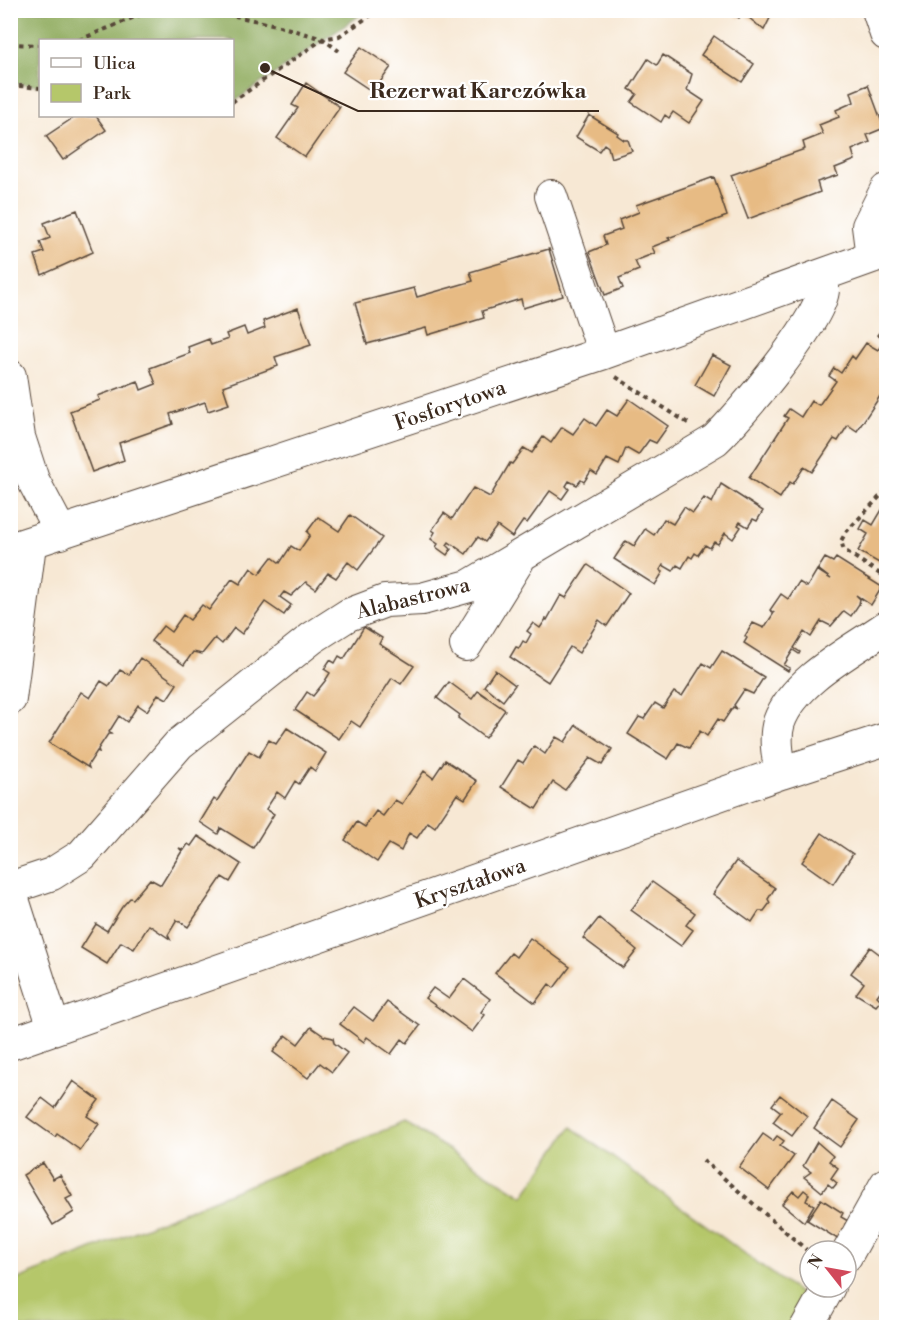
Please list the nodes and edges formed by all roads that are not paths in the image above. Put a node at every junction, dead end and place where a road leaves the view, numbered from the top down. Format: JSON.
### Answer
{"nodes":[{"id":1,"x":878,"y":10,"type":"edge"},
{"id":2,"x":886,"y":34,"type":"edge"},
{"id":3,"x":886,"y":190,"type":"edge"},
{"id":4,"x":551,"y":196,"type":"dead end"},
{"id":5,"x":879,"y":255,"type":"edge"},
{"id":6,"x":822,"y":276,"type":"junction"},
{"id":7,"x":608,"y":363,"type":"junction"},
{"id":8,"x":10,"y":376,"type":"edge"},
{"id":9,"x":61,"y":533,"type":"junction"},
{"id":10,"x":20,"y":547,"type":"edge"},
{"id":11,"x":520,"y":558,"type":"junction"},
{"id":12,"x":886,"y":627,"type":"edge"},
{"id":13,"x":466,"y":645,"type":"dead end"},
{"id":14,"x":10,"y":699,"type":"edge"},
{"id":15,"x":886,"y":739,"type":"edge"},
{"id":16,"x":781,"y":773,"type":"junction"},
{"id":17,"x":10,"y":889,"type":"edge"},
{"id":18,"x":54,"y":1028,"type":"junction"},
{"id":19,"x":10,"y":1044,"type":"edge"},
{"id":20,"x":886,"y":1184,"type":"edge"},
{"id":21,"x":855,"y":1239,"type":"edge"},
{"id":22,"x":822,"y":1299,"type":"edge"},
{"id":23,"x":806,"y":1328,"type":"edge"}],
"edges":[{"from":1,"to":2,"type":"street"},
{"from":3,"to":5,"type":"street"},
{"from":4,"to":7,"type":"street"},
{"from":5,"to":6,"type":"street","name":"Fosforytowa"},
{"from":6,"to":7,"type":"street","name":"Fosforytowa"},
{"from":6,"to":11,"type":"street","name":"Alabastrowa"},
{"from":7,"to":9,"type":"street","name":"Fosforytowa"},
{"from":8,"to":9,"type":"street"},
{"from":9,"to":10,"type":"street","name":"Fosforytowa"},
{"from":10,"to":14,"type":"street"},
{"from":11,"to":13,"type":"street"},
{"from":11,"to":17,"type":"street","name":"Alabastrowa"},
{"from":12,"to":16,"type":"street"},
{"from":15,"to":16,"type":"street","name":"Kryształowa"},
{"from":16,"to":18,"type":"street","name":"Kryształowa"},
{"from":17,"to":18,"type":"street"},
{"from":18,"to":19,"type":"street","name":"Kryształowa"},
{"from":20,"to":21,"type":"street"},
{"from":22,"to":23,"type":"street"}]}
